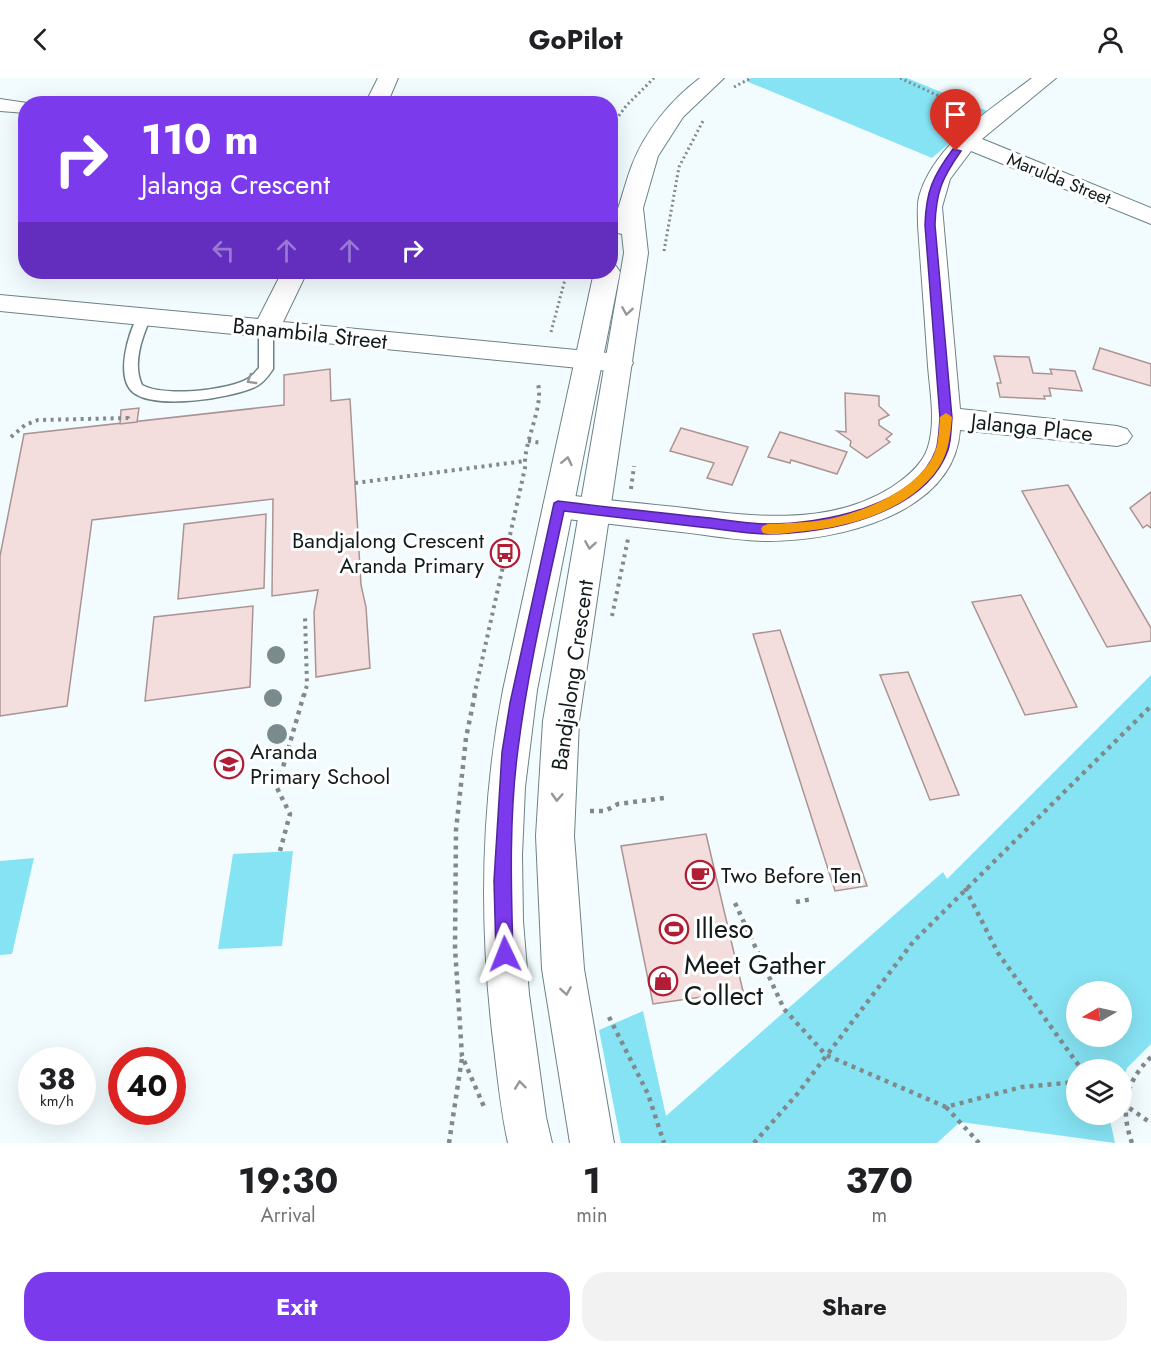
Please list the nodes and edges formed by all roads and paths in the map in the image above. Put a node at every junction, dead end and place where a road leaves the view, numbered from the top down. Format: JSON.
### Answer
{"nodes":[{"id":1,"x":388,"y":78,"type":"edge"},
{"id":2,"x":654,"y":78,"type":"edge"},
{"id":3,"x":713,"y":78,"type":"edge"},
{"id":4,"x":751,"y":78,"type":"edge"},
{"id":5,"x":900,"y":78,"type":"edge"},
{"id":6,"x":1045,"y":78,"type":"edge"},
{"id":7,"x":733,"y":88,"type":"dead end"},
{"id":8,"x":380,"y":96,"type":"edge"},
{"id":9,"x":0,"y":105,"type":"edge"},
{"id":10,"x":18,"y":106,"type":"edge"},
{"id":11,"x":710,"y":111,"type":"dead end"},
{"id":12,"x":972,"y":112,"type":"dead end"},
{"id":13,"x":618,"y":117,"type":"edge"},
{"id":14,"x":967,"y":141,"type":"junction"},
{"id":15,"x":632,"y":209,"type":"junction"},
{"id":16,"x":1151,"y":217,"type":"edge"},
{"id":17,"x":618,"y":239,"type":"edge"},
{"id":18,"x":663,"y":255,"type":"dead end"},
{"id":19,"x":291,"y":279,"type":"edge"},
{"id":20,"x":565,"y":279,"type":"edge"},
{"id":21,"x":606,"y":279,"type":"edge"},
{"id":22,"x":0,"y":303,"type":"edge"},
{"id":23,"x":144,"y":317,"type":"junction"},
{"id":24,"x":266,"y":329,"type":"junction"},
{"id":25,"x":589,"y":360,"type":"junction"},
{"id":26,"x":619,"y":363,"type":"junction"},
{"id":27,"x":541,"y":368,"type":"junction"},
{"id":28,"x":946,"y":418,"type":"junction"},
{"id":29,"x":128,"y":423,"type":"dead end"},
{"id":30,"x":1117,"y":435,"type":"dead end"},
{"id":31,"x":10,"y":437,"type":"dead end"},
{"id":32,"x":525,"y":461,"type":"dead end"},
{"id":33,"x":634,"y":465,"type":"dead end"},
{"id":34,"x":355,"y":483,"type":"dead end"},
{"id":35,"x":558,"y":506,"type":"junction"},
{"id":36,"x":595,"y":510,"type":"junction"},
{"id":37,"x":634,"y":514,"type":"junction"},
{"id":38,"x":305,"y":616,"type":"dead end"},
{"id":39,"x":610,"y":625,"type":"dead end"},
{"id":40,"x":1151,"y":706,"type":"edge"},
{"id":41,"x":664,"y":798,"type":"dead end"},
{"id":42,"x":589,"y":800,"type":"dead end"},
{"id":43,"x":590,"y":811,"type":"junction"},
{"id":44,"x":590,"y":822,"type":"dead end"},
{"id":45,"x":280,"y":851,"type":"dead end"},
{"id":46,"x":965,"y":888,"type":"junction"},
{"id":47,"x":812,"y":899,"type":"dead end"},
{"id":48,"x":796,"y":902,"type":"dead end"},
{"id":49,"x":735,"y":903,"type":"dead end"},
{"id":50,"x":605,"y":1010,"type":"dead end"},
{"id":51,"x":826,"y":1055,"type":"junction"},
{"id":52,"x":462,"y":1056,"type":"dead end"},
{"id":53,"x":1151,"y":1056,"type":"edge"},
{"id":54,"x":1074,"y":1059,"type":"edge"},
{"id":55,"x":1132,"y":1082,"type":"edge"},
{"id":56,"x":1066,"y":1083,"type":"edge"},
{"id":57,"x":946,"y":1107,"type":"junction"},
{"id":58,"x":1132,"y":1110,"type":"edge"},
{"id":59,"x":1151,"y":1124,"type":"edge"},
{"id":60,"x":1127,"y":1125,"type":"edge"},
{"id":61,"x":449,"y":1143,"type":"edge"},
{"id":62,"x":530,"y":1143,"type":"edge"},
{"id":63,"x":592,"y":1143,"type":"edge"},
{"id":64,"x":664,"y":1143,"type":"edge"},
{"id":65,"x":754,"y":1143,"type":"edge"},
{"id":66,"x":979,"y":1143,"type":"edge"},
{"id":67,"x":1132,"y":1143,"type":"edge"}],
"edges":[{"from":1,"to":8,"type":"street"},
{"from":2,"to":13,"type":"path"},
{"from":3,"to":15,"type":"street","name":"Bandjalong Crescent"},
{"from":4,"to":7,"type":"path"},
{"from":5,"to":12,"type":"path"},
{"from":6,"to":14,"type":"street"},
{"from":9,"to":10,"type":"street"},
{"from":11,"to":18,"type":"path"},
{"from":14,"to":16,"type":"street","name":"Marulda Street"},
{"from":14,"to":28,"type":"street"},
{"from":15,"to":17,"type":"street","name":"Bandjalong Crescent"},
{"from":15,"to":26,"type":"street","name":"Bandjalong Crescent","one_way":true},
{"from":19,"to":24,"type":"street"},
{"from":20,"to":27,"type":"path"},
{"from":21,"to":25,"type":"street","name":"Bandjalong Crescent"},
{"from":22,"to":23,"type":"street","name":"Banambila Street"},
{"from":23,"to":24,"type":"street","name":"Banambila Street"},
{"from":24,"to":23,"type":"lane","one_way":true},
{"from":24,"to":27,"type":"street","name":"Banambila Street"},
{"from":25,"to":26,"type":"street","name":"Banambila Street"},
{"from":25,"to":27,"type":"street","name":"Banambila Street"},
{"from":35,"to":25,"type":"street","name":"Bandjalong Crescent","one_way":true},
{"from":26,"to":36,"type":"street","name":"Bandjalong Crescent"},
{"from":28,"to":30,"type":"street","name":"Jalanga Place"},
{"from":28,"to":37,"type":"street"},
{"from":29,"to":31,"type":"path"},
{"from":32,"to":34,"type":"path"},
{"from":33,"to":37,"type":"path"},
{"from":35,"to":36,"type":"street"},
{"from":62,"to":35,"type":"street","name":"Bandjalong Crescent","one_way":true},
{"from":36,"to":37,"type":"street"},
{"from":36,"to":63,"type":"street","name":"Bandjalong Crescent","one_way":true},
{"from":37,"to":39,"type":"path"},
{"from":38,"to":45,"type":"path"},
{"from":40,"to":46,"type":"path"},
{"from":41,"to":43,"type":"path"},
{"from":42,"to":43,"type":"path"},
{"from":43,"to":44,"type":"path"},
{"from":46,"to":51,"type":"path"},
{"from":46,"to":54,"type":"path"},
{"from":47,"to":48,"type":"path"},
{"from":49,"to":51,"type":"path"},
{"from":50,"to":64,"type":"path"},
{"from":51,"to":57,"type":"path"},
{"from":51,"to":65,"type":"path"},
{"from":52,"to":61,"type":"path"},
{"from":53,"to":55,"type":"path"},
{"from":56,"to":57,"type":"path"},
{"from":57,"to":66,"type":"path"},
{"from":58,"to":59,"type":"path"},
{"from":60,"to":67,"type":"path"}]}
